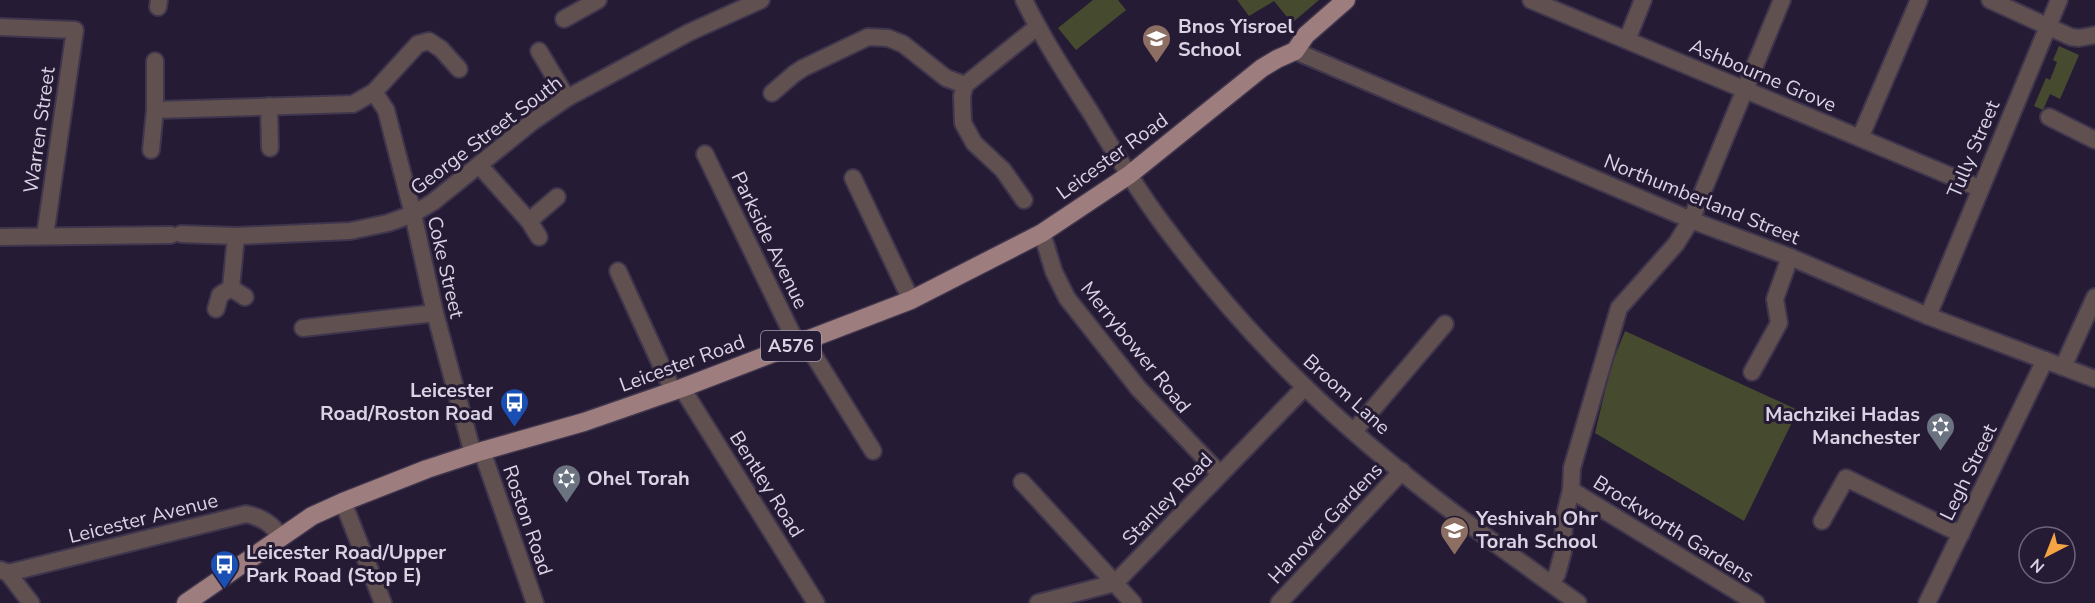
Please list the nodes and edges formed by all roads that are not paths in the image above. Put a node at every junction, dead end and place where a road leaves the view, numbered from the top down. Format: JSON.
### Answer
{"nodes":[{"id":1,"x":598,"y":0,"type":"edge"},
{"id":2,"x":761,"y":0,"type":"edge"},
{"id":3,"x":1024,"y":0,"type":"edge"},
{"id":4,"x":1346,"y":0,"type":"edge"},
{"id":5,"x":1532,"y":0,"type":"edge"},
{"id":6,"x":1643,"y":0,"type":"edge"},
{"id":7,"x":1782,"y":0,"type":"edge"},
{"id":8,"x":1919,"y":0,"type":"edge"},
{"id":9,"x":1990,"y":0,"type":"edge"},
{"id":10,"x":2059,"y":0,"type":"edge"},
{"id":11,"x":731,"y":6,"type":"edge"},
{"id":12,"x":564,"y":19,"type":"dead end"},
{"id":13,"x":2048,"y":26,"type":"junction"},
{"id":14,"x":0,"y":27,"type":"edge"},
{"id":15,"x":1037,"y":27,"type":"junction"},
{"id":16,"x":2095,"y":35,"type":"edge"},
{"id":17,"x":1627,"y":40,"type":"junction"},
{"id":18,"x":539,"y":51,"type":"dead end"},
{"id":19,"x":1295,"y":51,"type":"junction"},
{"id":20,"x":155,"y":61,"type":"dead end"},
{"id":21,"x":459,"y":69,"type":"dead end"},
{"id":22,"x":965,"y":85,"type":"junction"},
{"id":23,"x":1745,"y":90,"type":"junction"},
{"id":24,"x":374,"y":93,"type":"junction"},
{"id":25,"x":772,"y":93,"type":"dead end"},
{"id":26,"x":567,"y":98,"type":"junction"},
{"id":27,"x":269,"y":106,"type":"junction"},
{"id":28,"x":155,"y":110,"type":"junction"},
{"id":29,"x":2049,"y":117,"type":"dead end"},
{"id":30,"x":1860,"y":138,"type":"junction"},
{"id":31,"x":2095,"y":140,"type":"edge"},
{"id":32,"x":270,"y":148,"type":"dead end"},
{"id":33,"x":151,"y":150,"type":"dead end"},
{"id":34,"x":705,"y":154,"type":"dead end"},
{"id":35,"x":480,"y":166,"type":"junction"},
{"id":36,"x":1129,"y":175,"type":"junction"},
{"id":37,"x":853,"y":178,"type":"dead end"},
{"id":38,"x":1979,"y":188,"type":"junction"},
{"id":39,"x":557,"y":197,"type":"dead end"},
{"id":40,"x":1024,"y":200,"type":"dead end"},
{"id":41,"x":413,"y":214,"type":"junction"},
{"id":42,"x":1690,"y":220,"type":"junction"},
{"id":43,"x":529,"y":221,"type":"junction"},
{"id":44,"x":1042,"y":233,"type":"junction"},
{"id":45,"x":45,"y":236,"type":"junction"},
{"id":46,"x":236,"y":236,"type":"junction"},
{"id":47,"x":0,"y":237,"type":"edge"},
{"id":48,"x":538,"y":237,"type":"dead end"},
{"id":49,"x":1790,"y":257,"type":"junction"},
{"id":50,"x":618,"y":271,"type":"dead end"},
{"id":51,"x":2095,"y":297,"type":"edge"},
{"id":52,"x":911,"y":300,"type":"junction"},
{"id":53,"x":216,"y":309,"type":"dead end"},
{"id":54,"x":435,"y":314,"type":"junction"},
{"id":55,"x":1928,"y":316,"type":"junction"},
{"id":56,"x":1444,"y":324,"type":"dead end"},
{"id":57,"x":303,"y":328,"type":"dead end"},
{"id":58,"x":801,"y":343,"type":"junction"},
{"id":59,"x":2045,"y":360,"type":"junction"},
{"id":60,"x":2063,"y":367,"type":"junction"},
{"id":61,"x":1752,"y":372,"type":"dead end"},
{"id":62,"x":2095,"y":379,"type":"edge"},
{"id":63,"x":1305,"y":387,"type":"junction"},
{"id":64,"x":677,"y":389,"type":"junction"},
{"id":65,"x":1354,"y":431,"type":"junction"},
{"id":66,"x":873,"y":451,"type":"dead end"},
{"id":67,"x":478,"y":452,"type":"junction"},
{"id":68,"x":1402,"y":471,"type":"junction"},
{"id":69,"x":1220,"y":474,"type":"junction"},
{"id":70,"x":1022,"y":482,"type":"dead end"},
{"id":71,"x":1571,"y":490,"type":"junction"},
{"id":72,"x":343,"y":502,"type":"junction"},
{"id":73,"x":1822,"y":521,"type":"dead end"},
{"id":74,"x":1961,"y":534,"type":"junction"},
{"id":75,"x":280,"y":537,"type":"junction"},
{"id":76,"x":4,"y":571,"type":"edge"},
{"id":77,"x":1114,"y":583,"type":"junction"},
{"id":78,"x":1556,"y":593,"type":"edge"},
{"id":79,"x":31,"y":603,"type":"edge"},
{"id":80,"x":186,"y":603,"type":"edge"},
{"id":81,"x":383,"y":603,"type":"edge"},
{"id":82,"x":536,"y":603,"type":"edge"},
{"id":83,"x":816,"y":603,"type":"edge"},
{"id":84,"x":1038,"y":603,"type":"edge"},
{"id":85,"x":1133,"y":603,"type":"edge"},
{"id":86,"x":1279,"y":603,"type":"edge"},
{"id":87,"x":1578,"y":603,"type":"edge"},
{"id":88,"x":1756,"y":603,"type":"edge"},
{"id":89,"x":1927,"y":603,"type":"edge"}],
"edges":[{"from":1,"to":12,"type":"street"},
{"from":2,"to":11,"type":"street","name":"George Street South"},
{"from":3,"to":15,"type":"street","name":"Broom Lane"},
{"from":4,"to":19,"type":"main road","name":"Leicester Road","number":"A576"},
{"from":5,"to":17,"type":"street","name":"Ashbourne Grove"},
{"from":6,"to":17,"type":"street"},
{"from":7,"to":23,"type":"street"},
{"from":8,"to":30,"type":"street"},
{"from":9,"to":13,"type":"street"},
{"from":10,"to":13,"type":"street","name":"Tully Street"},
{"from":11,"to":26,"type":"street","name":"George Street South"},
{"from":13,"to":16,"type":"street"},
{"from":13,"to":38,"type":"street","name":"Tully Street"},
{"from":14,"to":45,"type":"street","name":"Warren Street"},
{"from":15,"to":22,"type":"street"},
{"from":15,"to":36,"type":"street","name":"Broom Lane"},
{"from":17,"to":23,"type":"street","name":"Ashbourne Grove"},
{"from":18,"to":26,"type":"street"},
{"from":19,"to":36,"type":"main road","name":"Leicester Road","number":"A576"},
{"from":19,"to":42,"type":"street","name":"Northumberland Street"},
{"from":20,"to":28,"type":"street"},
{"from":21,"to":24,"type":"street"},
{"from":22,"to":25,"type":"street"},
{"from":22,"to":40,"type":"street"},
{"from":23,"to":30,"type":"street","name":"Ashbourne Grove"},
{"from":23,"to":42,"type":"street"},
{"from":24,"to":27,"type":"street"},
{"from":24,"to":41,"type":"street","name":"Coke Street"},
{"from":26,"to":35,"type":"street","name":"George Street South"},
{"from":27,"to":28,"type":"street"},
{"from":27,"to":32,"type":"street"},
{"from":28,"to":33,"type":"street"},
{"from":29,"to":31,"type":"street"},
{"from":30,"to":38,"type":"street","name":"Ashbourne Grove"},
{"from":34,"to":58,"type":"street","name":"Parkside Avenue"},
{"from":35,"to":41,"type":"street","name":"George Street South"},
{"from":35,"to":43,"type":"street"},
{"from":36,"to":44,"type":"main road","name":"Leicester Road","number":"A576"},
{"from":36,"to":63,"type":"street","name":"Broom Lane"},
{"from":37,"to":52,"type":"street"},
{"from":38,"to":55,"type":"street","name":"Tully Street"},
{"from":39,"to":43,"type":"street"},
{"from":41,"to":46,"type":"street","name":"George Street South"},
{"from":41,"to":54,"type":"street","name":"Coke Street"},
{"from":42,"to":49,"type":"street","name":"Northumberland Street"},
{"from":42,"to":71,"type":"street"},
{"from":43,"to":48,"type":"street"},
{"from":44,"to":52,"type":"main road","name":"Leicester Road","number":"A576"},
{"from":44,"to":69,"type":"street","name":"Merrybower Road"},
{"from":45,"to":46,"type":"street","name":"George Street South"},
{"from":45,"to":47,"type":"street","name":"George Street South"},
{"from":46,"to":53,"type":"street"},
{"from":49,"to":55,"type":"street","name":"Northumberland Street"},
{"from":49,"to":61,"type":"street"},
{"from":50,"to":64,"type":"street","name":"Bentley Road"},
{"from":51,"to":60,"type":"street"},
{"from":52,"to":58,"type":"main road","name":"Leicester Road","number":"A576"},
{"from":54,"to":57,"type":"street"},
{"from":54,"to":67,"type":"street","name":"Coke Street"},
{"from":55,"to":59,"type":"street","name":"Northumberland Street"},
{"from":56,"to":65,"type":"street"},
{"from":58,"to":64,"type":"main road","name":"Leicester Road","number":"A576"},
{"from":58,"to":66,"type":"street","name":"Parkside Avenue"},
{"from":59,"to":60,"type":"street","name":"Northumberland Street"},
{"from":59,"to":74,"type":"street","name":"Legh Street"},
{"from":60,"to":62,"type":"street","name":"Northumberland Street"},
{"from":63,"to":65,"type":"street","name":"Broom Lane"},
{"from":63,"to":69,"type":"street","name":"Stanley Road"},
{"from":64,"to":67,"type":"main road","name":"Leicester Road","number":"A576"},
{"from":64,"to":83,"type":"street","name":"Bentley Road"},
{"from":65,"to":68,"type":"street","name":"Broom Lane"},
{"from":67,"to":72,"type":"main road","name":"Leicester Road","number":"A576"},
{"from":67,"to":82,"type":"street","name":"Roston Road"},
{"from":68,"to":78,"type":"street","name":"Broom Lane"},
{"from":68,"to":86,"type":"street","name":"Hanover Gardens"},
{"from":69,"to":77,"type":"street","name":"Stanley Road"},
{"from":70,"to":77,"type":"street"},
{"from":71,"to":78,"type":"street"},
{"from":71,"to":88,"type":"street","name":"Brockworth Gardens"},
{"from":72,"to":75,"type":"main road","name":"Leicester Road","number":"A576"},
{"from":72,"to":81,"type":"street"},
{"from":73,"to":74,"type":"street"},
{"from":74,"to":89,"type":"street","name":"Legh Street"},
{"from":75,"to":76,"type":"street","name":"Leicester Avenue"},
{"from":75,"to":80,"type":"main road","name":"Leicester Road","number":"A576"},
{"from":76,"to":79,"type":"street"},
{"from":77,"to":84,"type":"street"},
{"from":77,"to":85,"type":"street"},
{"from":78,"to":87,"type":"street","name":"Broom Lane"}]}
